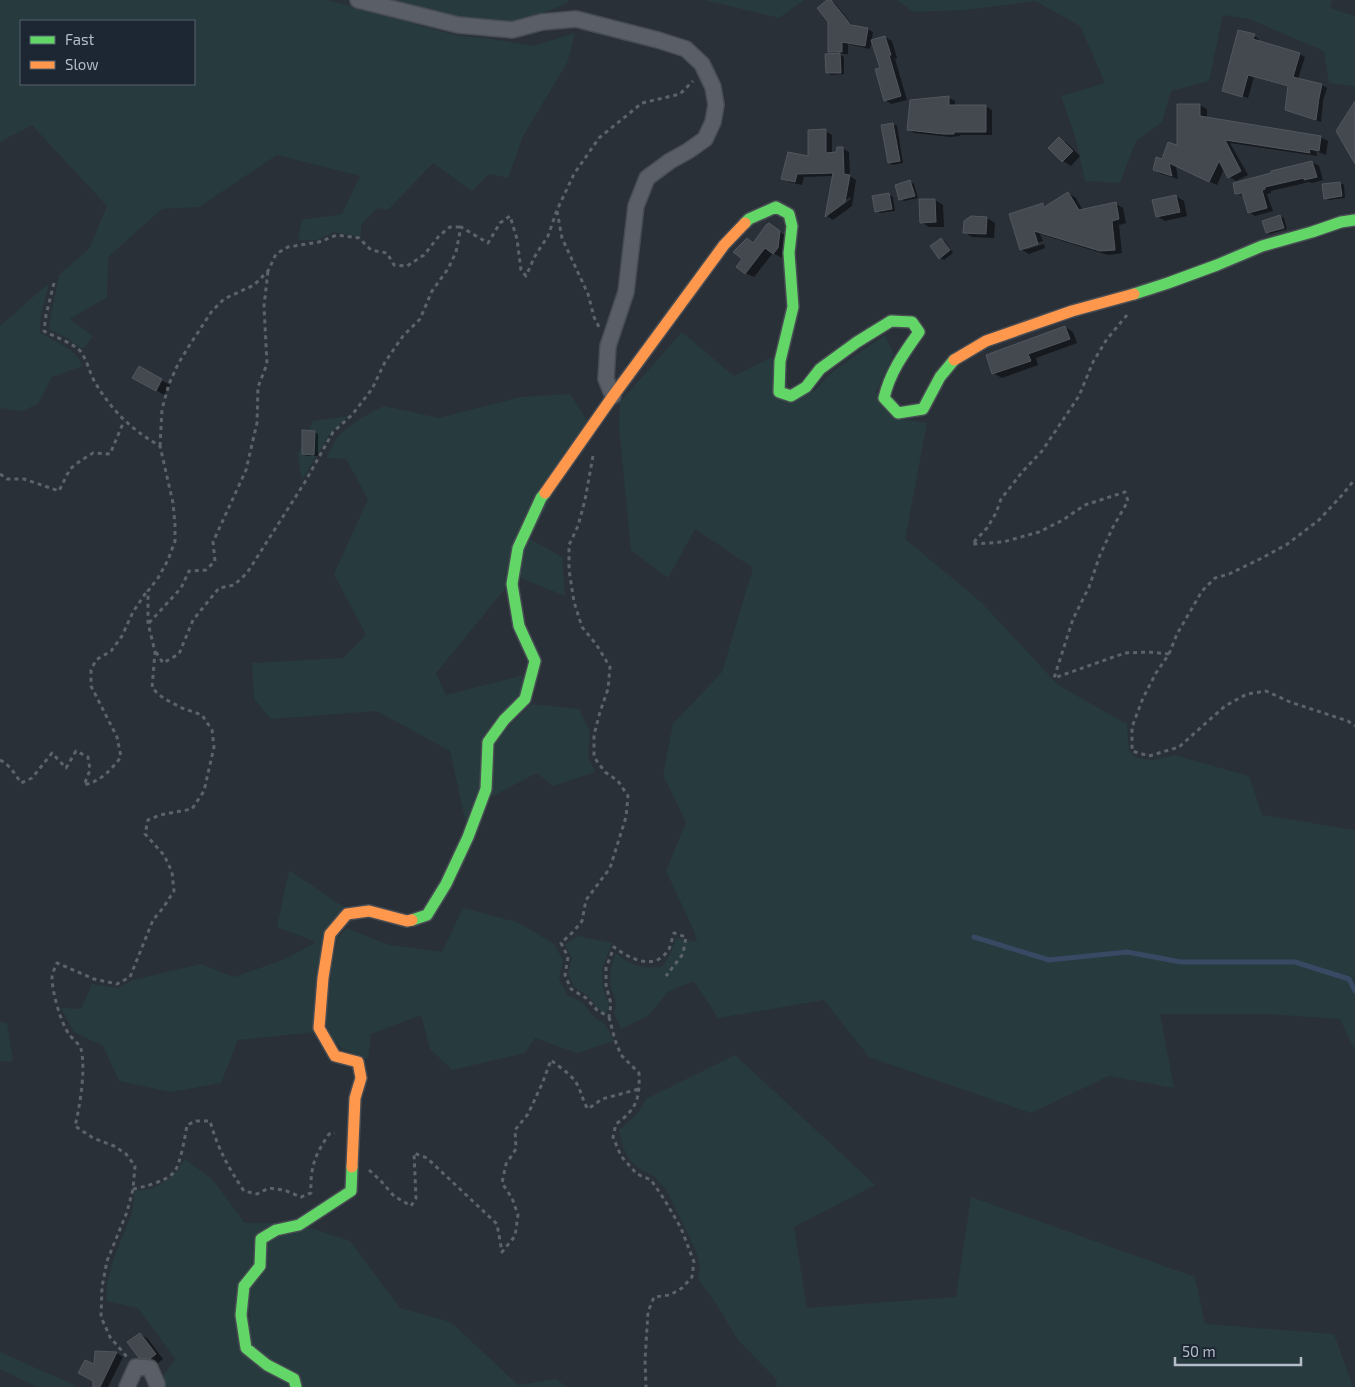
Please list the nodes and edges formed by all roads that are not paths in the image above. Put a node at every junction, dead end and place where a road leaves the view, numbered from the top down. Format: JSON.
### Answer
{"nodes":[{"id":1,"x":358,"y":0,"type":"edge"},
{"id":2,"x":1355,"y":220,"type":"edge"},
{"id":3,"x":614,"y":396,"type":"junction"},
{"id":4,"x":127,"y":1387,"type":"edge"},
{"id":5,"x":157,"y":1387,"type":"edge"},
{"id":6,"x":296,"y":1387,"type":"edge"}],
"edges":[{"from":1,"to":3,"type":"street"},
{"from":2,"to":3,"type":"street"},
{"from":3,"to":6,"type":"street"},
{"from":4,"to":5,"type":"street"}]}
